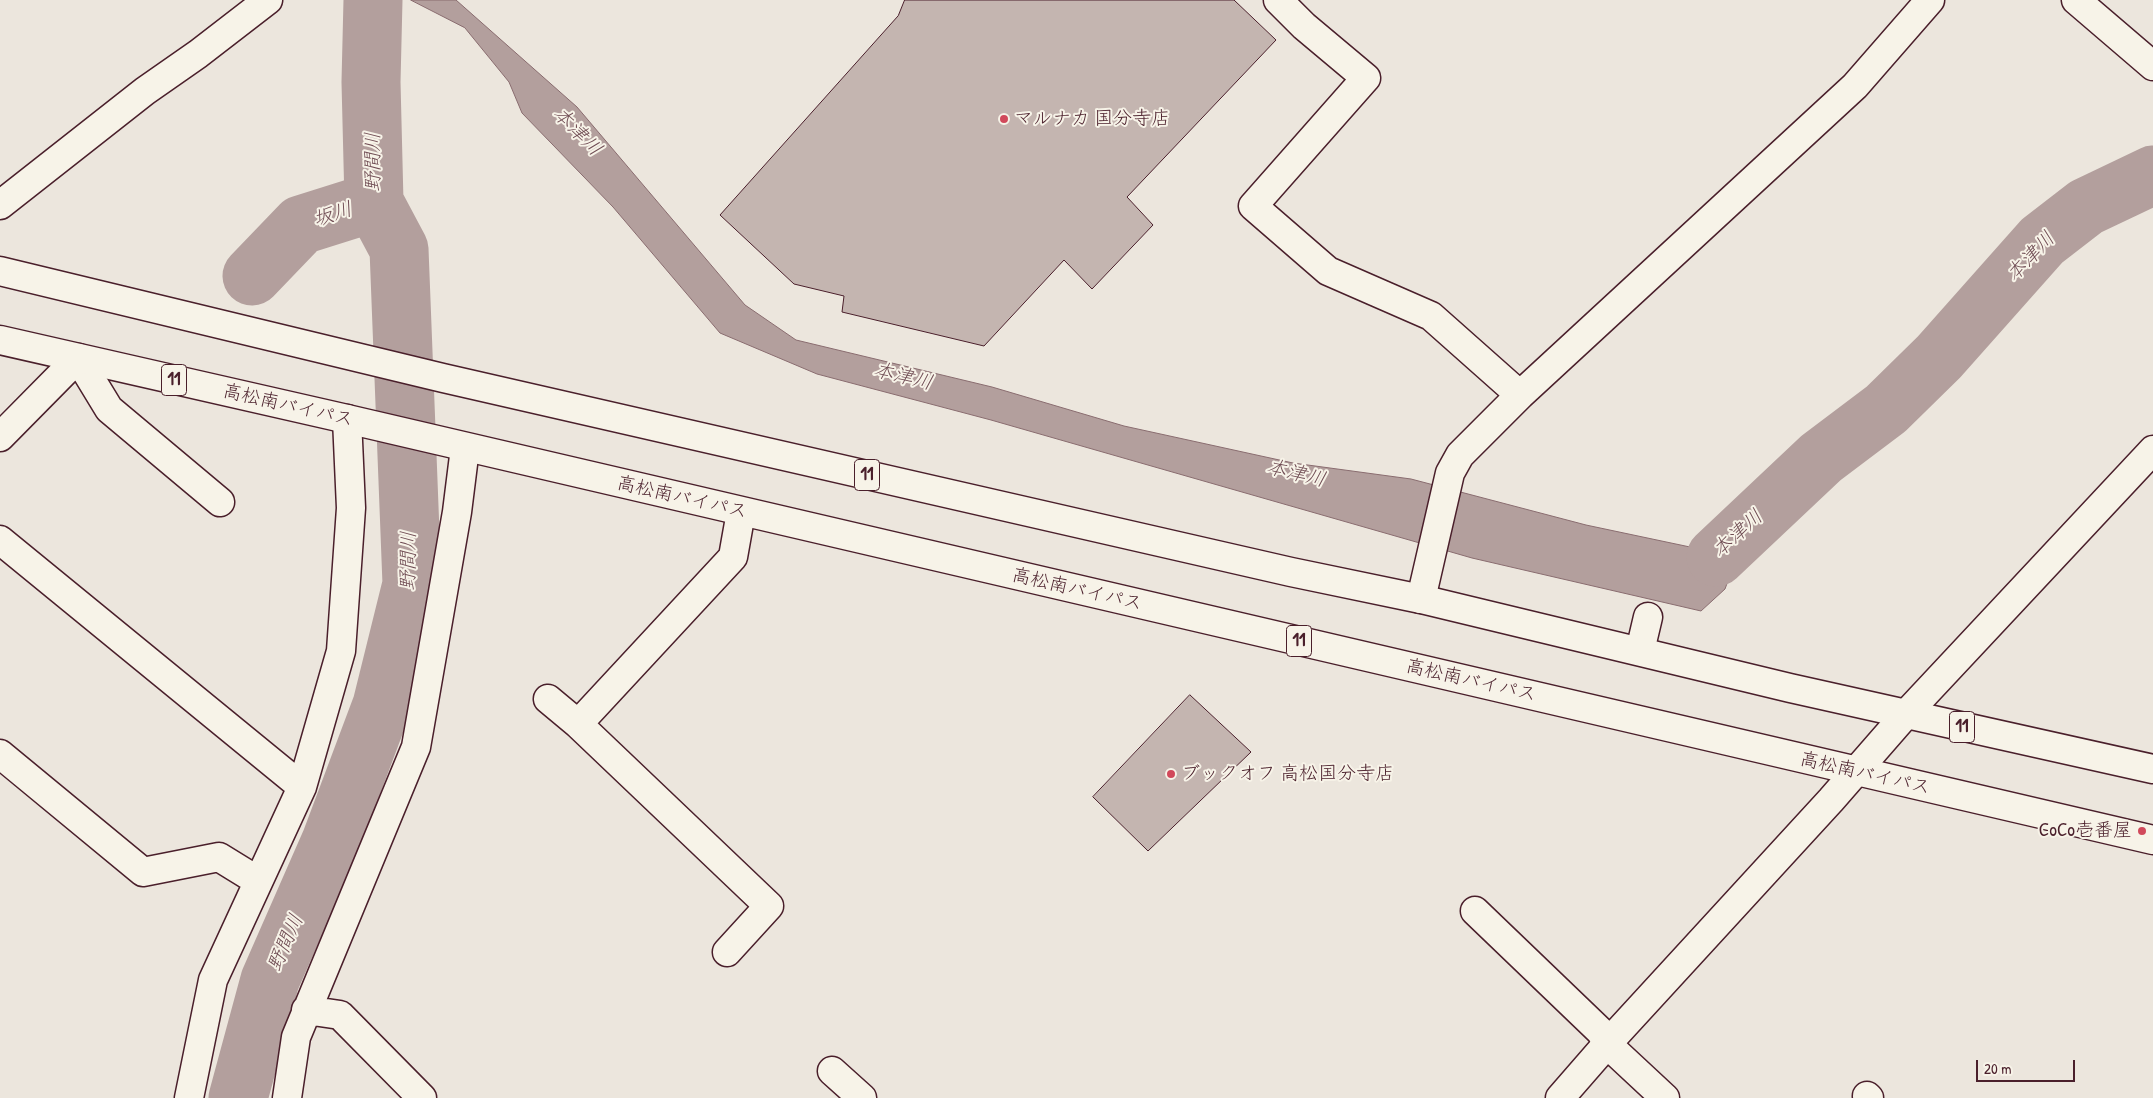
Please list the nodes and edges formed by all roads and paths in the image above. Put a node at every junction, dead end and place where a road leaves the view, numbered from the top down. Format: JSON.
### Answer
{"nodes":[{"id":1,"x":268,"y":0,"type":"edge"},
{"id":2,"x":1278,"y":0,"type":"edge"},
{"id":3,"x":1930,"y":0,"type":"edge"},
{"id":4,"x":2076,"y":0,"type":"edge"},
{"id":5,"x":2150,"y":58,"type":"edge"},
{"id":6,"x":0,"y":205,"type":"edge"},
{"id":7,"x":0,"y":271,"type":"edge"},
{"id":8,"x":0,"y":340,"type":"edge"},
{"id":9,"x":78,"y":358,"type":"junction"},
{"id":10,"x":1520,"y":395,"type":"junction"},
{"id":11,"x":347,"y":419,"type":"junction"},
{"id":12,"x":0,"y":437,"type":"edge"},
{"id":13,"x":455,"y":445,"type":"junction"},
{"id":14,"x":2153,"y":450,"type":"edge"},
{"id":15,"x":220,"y":502,"type":"dead end"},
{"id":16,"x":742,"y":512,"type":"junction"},
{"id":17,"x":0,"y":540,"type":"edge"},
{"id":18,"x":1421,"y":599,"type":"junction"},
{"id":19,"x":1648,"y":617,"type":"dead end"},
{"id":20,"x":1640,"y":651,"type":"junction"},
{"id":21,"x":548,"y":699,"type":"dead end"},
{"id":22,"x":1906,"y":714,"type":"junction"},
{"id":23,"x":578,"y":724,"type":"junction"},
{"id":24,"x":0,"y":754,"type":"edge"},
{"id":25,"x":2153,"y":769,"type":"edge"},
{"id":26,"x":1855,"y":771,"type":"junction"},
{"id":27,"x":302,"y":787,"type":"junction"},
{"id":28,"x":2153,"y":840,"type":"edge"},
{"id":29,"x":258,"y":881,"type":"junction"},
{"id":30,"x":1475,"y":911,"type":"dead end"},
{"id":31,"x":727,"y":952,"type":"dead end"},
{"id":32,"x":306,"y":1010,"type":"junction"},
{"id":33,"x":1607,"y":1044,"type":"junction"},
{"id":34,"x":832,"y":1071,"type":"dead end"},
{"id":35,"x":189,"y":1098,"type":"edge"},
{"id":36,"x":287,"y":1098,"type":"edge"},
{"id":37,"x":422,"y":1098,"type":"edge"},
{"id":38,"x":862,"y":1098,"type":"edge"},
{"id":39,"x":1560,"y":1098,"type":"edge"},
{"id":40,"x":1665,"y":1098,"type":"edge"}],
"edges":[{"from":1,"to":6,"type":"main road"},
{"from":2,"to":10,"type":"main road"},
{"from":3,"to":10,"type":"main road"},
{"from":4,"to":5,"type":"main road"},
{"from":7,"to":18,"type":"main road","number":"11"},
{"from":8,"to":9,"type":"main road","name":"高松南バイパス","number":"11"},
{"from":9,"to":11,"type":"main road","name":"高松南バイパス","number":"11"},
{"from":9,"to":12,"type":"main road"},
{"from":9,"to":15,"type":"main road"},
{"from":10,"to":18,"type":"main road"},
{"from":11,"to":13,"type":"main road","name":"高松南バイパス","number":"11"},
{"from":11,"to":27,"type":"main road"},
{"from":13,"to":16,"type":"main road","name":"高松南バイパス","number":"11"},
{"from":13,"to":32,"type":"main road"},
{"from":14,"to":22,"type":"main road"},
{"from":16,"to":23,"type":"main road"},
{"from":16,"to":26,"type":"main road","name":"高松南バイパス","number":"11"},
{"from":17,"to":27,"type":"main road"},
{"from":18,"to":20,"type":"main road","number":"11"},
{"from":19,"to":20,"type":"main road"},
{"from":20,"to":22,"type":"main road","number":"11"},
{"from":21,"to":23,"type":"main road"},
{"from":22,"to":25,"type":"main road","number":"11"},
{"from":22,"to":26,"type":"main road"},
{"from":23,"to":31,"type":"main road"},
{"from":24,"to":29,"type":"main road"},
{"from":26,"to":28,"type":"main road","name":"高松南バイパス","number":"11"},
{"from":26,"to":33,"type":"main road"},
{"from":27,"to":29,"type":"main road"},
{"from":29,"to":35,"type":"main road"},
{"from":30,"to":33,"type":"main road"},
{"from":32,"to":36,"type":"main road"},
{"from":32,"to":37,"type":"main road"},
{"from":33,"to":39,"type":"main road"},
{"from":33,"to":40,"type":"main road"},
{"from":34,"to":38,"type":"main road"}]}
